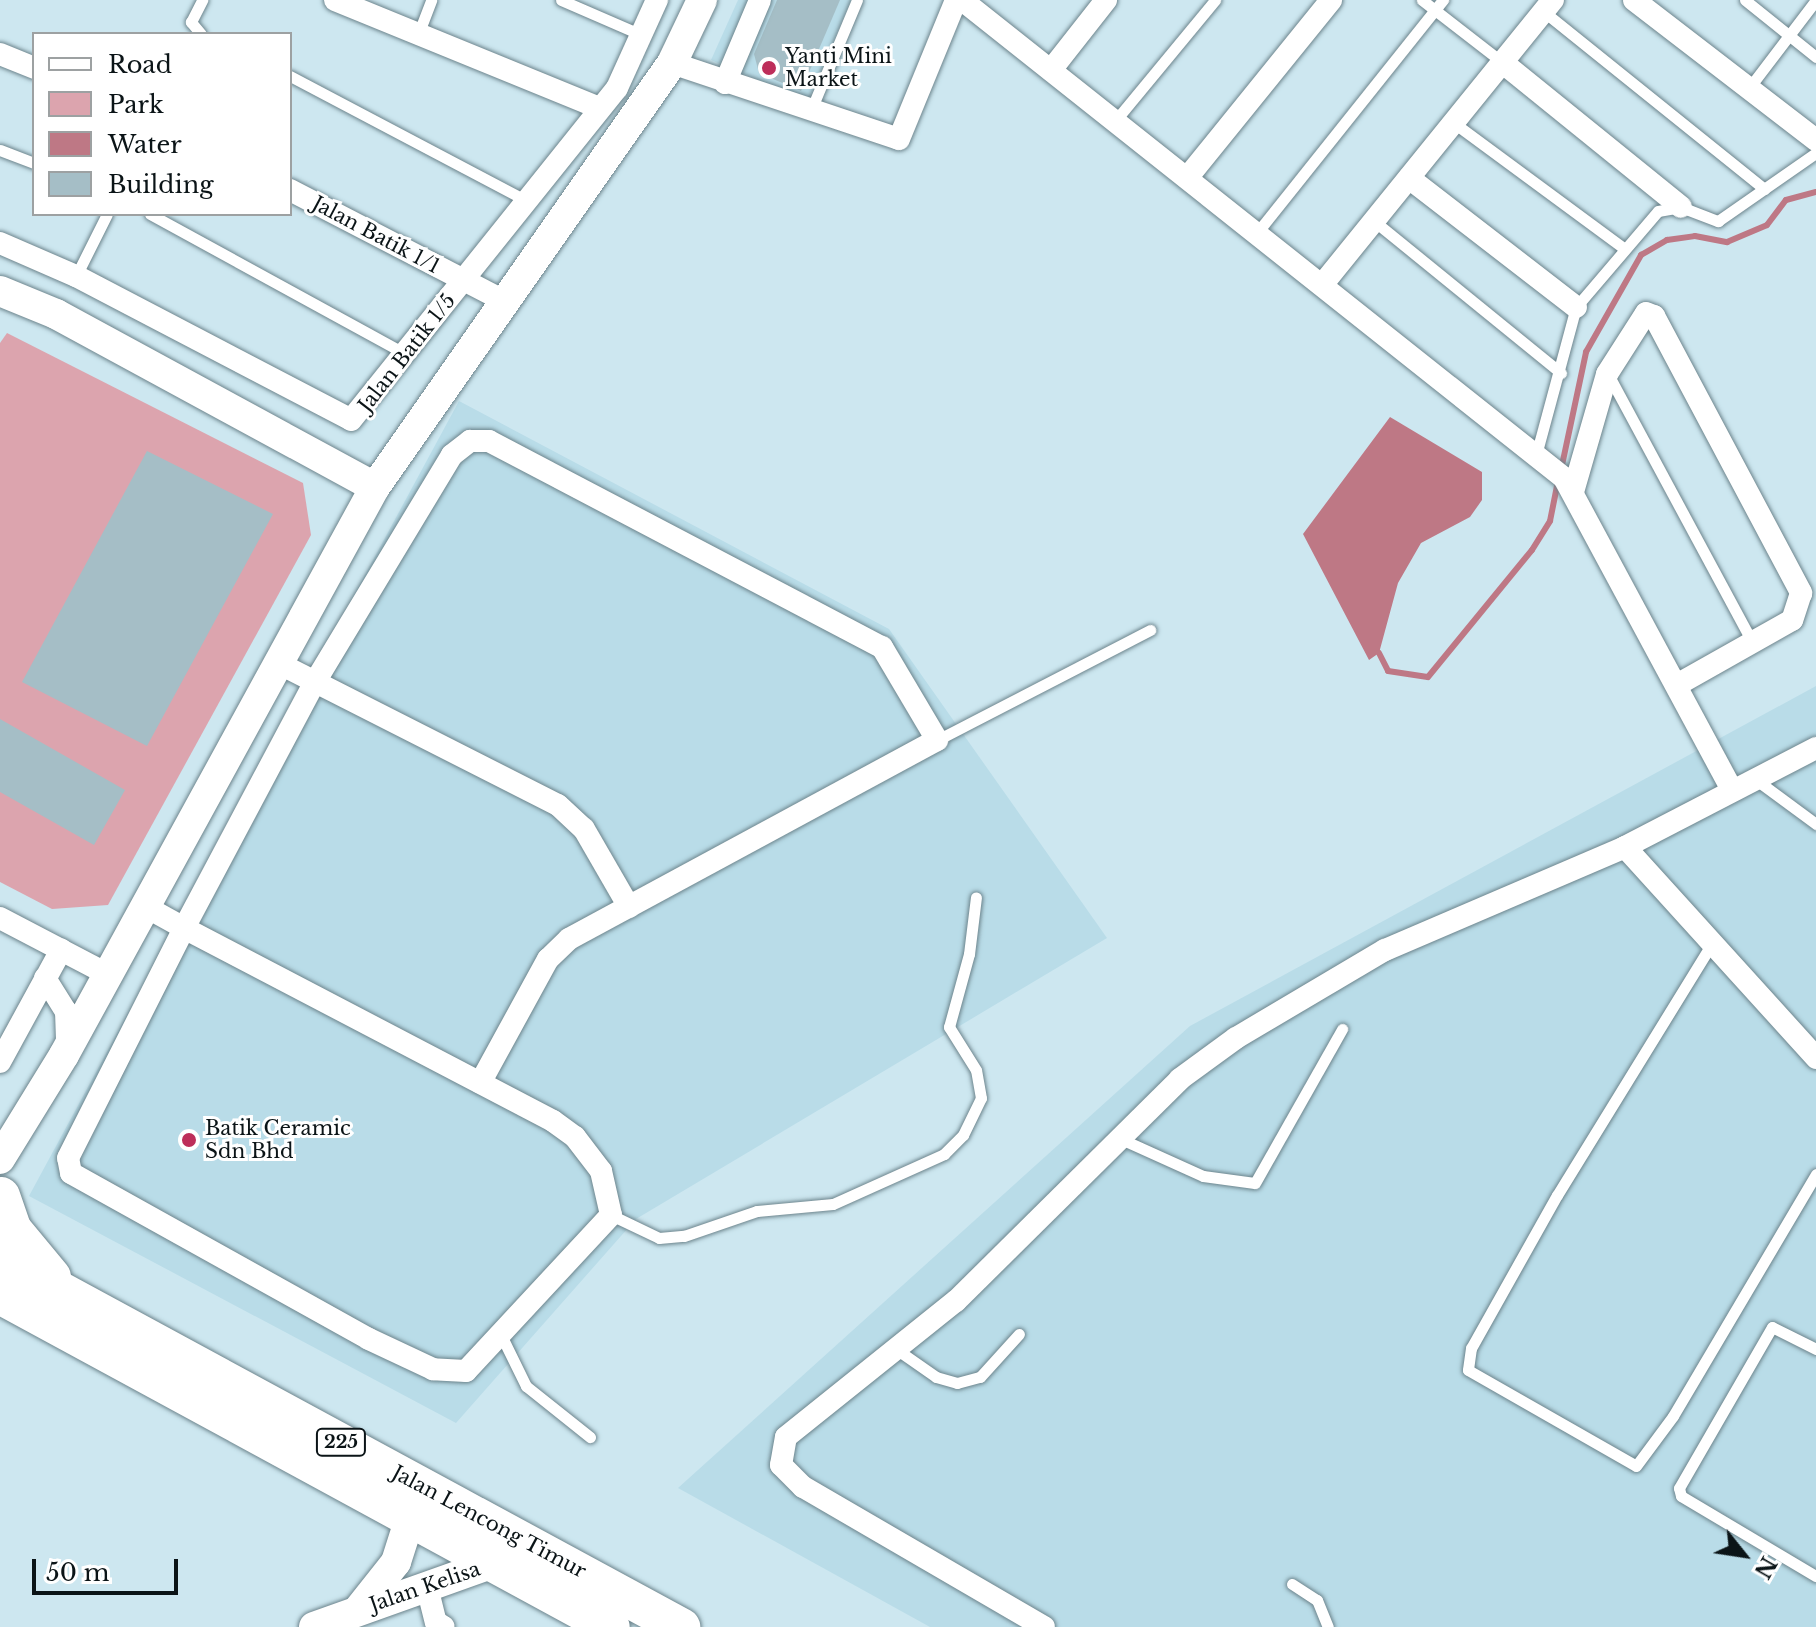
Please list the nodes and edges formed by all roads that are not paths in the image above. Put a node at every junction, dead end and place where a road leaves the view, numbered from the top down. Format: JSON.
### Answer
{"nodes":[{"id":1,"x":202,"y":0,"type":"edge"},
{"id":2,"x":335,"y":0,"type":"edge"},
{"id":3,"x":431,"y":0,"type":"edge"},
{"id":4,"x":561,"y":0,"type":"edge"},
{"id":5,"x":657,"y":0,"type":"edge"},
{"id":6,"x":702,"y":0,"type":"edge"},
{"id":7,"x":760,"y":0,"type":"edge"},
{"id":8,"x":857,"y":0,"type":"edge"},
{"id":9,"x":959,"y":0,"type":"edge"},
{"id":10,"x":1106,"y":0,"type":"edge"},
{"id":11,"x":1215,"y":0,"type":"edge"},
{"id":12,"x":1331,"y":0,"type":"edge"},
{"id":13,"x":1422,"y":0,"type":"edge"},
{"id":14,"x":1443,"y":0,"type":"edge"},
{"id":15,"x":1634,"y":0,"type":"edge"},
{"id":16,"x":1745,"y":0,"type":"edge"},
{"id":17,"x":1816,"y":0,"type":"edge"},
{"id":18,"x":1548,"y":6,"type":"edge"},
{"id":19,"x":1435,"y":10,"type":"junction"},
{"id":20,"x":199,"y":32,"type":"edge"},
{"id":21,"x":419,"y":32,"type":"junction"},
{"id":22,"x":643,"y":36,"type":"junction"},
{"id":23,"x":1789,"y":36,"type":"junction"},
{"id":24,"x":0,"y":54,"type":"edge"},
{"id":25,"x":1816,"y":57,"type":"edge"},
{"id":26,"x":1502,"y":62,"type":"junction"},
{"id":27,"x":672,"y":63,"type":"junction"},
{"id":28,"x":32,"y":67,"type":"edge"},
{"id":29,"x":1051,"y":70,"type":"junction"},
{"id":30,"x":292,"y":77,"type":"edge"},
{"id":31,"x":725,"y":83,"type":"junction"},
{"id":32,"x":1749,"y":88,"type":"junction"},
{"id":33,"x":600,"y":108,"type":"junction"},
{"id":34,"x":809,"y":114,"type":"junction"},
{"id":35,"x":1115,"y":121,"type":"junction"},
{"id":36,"x":1454,"y":123,"type":"junction"},
{"id":37,"x":1816,"y":140,"type":"edge"},
{"id":38,"x":0,"y":150,"type":"edge"},
{"id":39,"x":1816,"y":153,"type":"edge"},
{"id":40,"x":32,"y":162,"type":"edge"},
{"id":41,"x":1187,"y":178,"type":"junction"},
{"id":42,"x":1409,"y":178,"type":"junction"},
{"id":43,"x":1764,"y":189,"type":"junction"},
{"id":44,"x":292,"y":191,"type":"edge"},
{"id":45,"x":527,"y":201,"type":"junction"},
{"id":46,"x":1681,"y":207,"type":"junction"},
{"id":47,"x":106,"y":216,"type":"edge"},
{"id":48,"x":154,"y":216,"type":"edge"},
{"id":49,"x":1374,"y":221,"type":"junction"},
{"id":50,"x":1256,"y":234,"type":"junction"},
{"id":51,"x":0,"y":243,"type":"edge"},
{"id":52,"x":1625,"y":249,"type":"junction"},
{"id":53,"x":76,"y":276,"type":"junction"},
{"id":54,"x":463,"y":281,"type":"junction"},
{"id":55,"x":1322,"y":285,"type":"junction"},
{"id":56,"x":0,"y":291,"type":"edge"},
{"id":57,"x":506,"y":302,"type":"junction"},
{"id":58,"x":1576,"y":307,"type":"junction"},
{"id":59,"x":407,"y":354,"type":"junction"},
{"id":60,"x":1561,"y":373,"type":"junction"},
{"id":61,"x":1607,"y":374,"type":"junction"},
{"id":62,"x":1556,"y":473,"type":"junction"},
{"id":63,"x":375,"y":487,"type":"junction"},
{"id":64,"x":1150,"y":630,"type":"dead end"},
{"id":65,"x":1753,"y":643,"type":"junction"},
{"id":66,"x":276,"y":662,"type":"junction"},
{"id":67,"x":315,"y":682,"type":"junction"},
{"id":68,"x":1680,"y":683,"type":"junction"},
{"id":69,"x":937,"y":740,"type":"junction"},
{"id":70,"x":1816,"y":748,"type":"edge"},
{"id":71,"x":1754,"y":779,"type":"junction"},
{"id":72,"x":1732,"y":790,"type":"junction"},
{"id":73,"x":1816,"y":824,"type":"edge"},
{"id":74,"x":1625,"y":847,"type":"junction"},
{"id":75,"x":976,"y":897,"type":"dead end"},
{"id":76,"x":146,"y":907,"type":"junction"},
{"id":77,"x":629,"y":907,"type":"junction"},
{"id":78,"x":0,"y":918,"type":"edge"},
{"id":79,"x":184,"y":928,"type":"junction"},
{"id":80,"x":1711,"y":945,"type":"junction"},
{"id":81,"x":61,"y":950,"type":"junction"},
{"id":82,"x":109,"y":975,"type":"junction"},
{"id":83,"x":45,"y":978,"type":"junction"},
{"id":84,"x":1342,"y":1029,"type":"dead end"},
{"id":85,"x":64,"y":1055,"type":"junction"},
{"id":86,"x":1816,"y":1058,"type":"edge"},
{"id":87,"x":0,"y":1061,"type":"edge"},
{"id":88,"x":480,"y":1083,"type":"junction"},
{"id":89,"x":47,"y":1086,"type":"junction"},
{"id":90,"x":1121,"y":1139,"type":"junction"},
{"id":91,"x":0,"y":1159,"type":"edge"},
{"id":92,"x":1816,"y":1174,"type":"edge"},
{"id":93,"x":0,"y":1197,"type":"edge"},
{"id":94,"x":611,"y":1215,"type":"junction"},
{"id":95,"x":0,"y":1258,"type":"edge"},
{"id":96,"x":64,"y":1292,"type":"junction"},
{"id":97,"x":0,"y":1295,"type":"edge"},
{"id":98,"x":1019,"y":1334,"type":"dead end"},
{"id":99,"x":502,"y":1337,"type":"junction"},
{"id":100,"x":896,"y":1348,"type":"junction"},
{"id":101,"x":1816,"y":1349,"type":"edge"},
{"id":102,"x":590,"y":1437,"type":"dead end"},
{"id":103,"x":410,"y":1518,"type":"junction"},
{"id":104,"x":491,"y":1564,"type":"junction"},
{"id":105,"x":1816,"y":1576,"type":"edge"},
{"id":106,"x":1292,"y":1584,"type":"dead end"},
{"id":107,"x":428,"y":1591,"type":"junction"},
{"id":108,"x":358,"y":1610,"type":"junction"},
{"id":109,"x":433,"y":1625,"type":"edge"},
{"id":110,"x":314,"y":1627,"type":"edge"},
{"id":111,"x":611,"y":1627,"type":"edge"},
{"id":112,"x":681,"y":1627,"type":"edge"},
{"id":113,"x":1044,"y":1627,"type":"edge"},
{"id":114,"x":1328,"y":1627,"type":"edge"}],
"edges":[{"from":1,"to":20,"type":"lane"},
{"from":2,"to":21,"type":"street"},
{"from":3,"to":21,"type":"lane"},
{"from":4,"to":22,"type":"lane"},
{"from":5,"to":22,"type":"street","name":"Jalan Batik 1/5"},
{"from":6,"to":27,"type":"street"},
{"from":7,"to":31,"type":"street"},
{"from":8,"to":34,"type":"lane"},
{"from":9,"to":29,"type":"street"},
{"from":9,"to":34,"type":"street"},
{"from":10,"to":29,"type":"street"},
{"from":11,"to":35,"type":"lane"},
{"from":12,"to":41,"type":"street"},
{"from":13,"to":19,"type":"lane"},
{"from":14,"to":19,"type":"lane"},
{"from":15,"to":32,"type":"street"},
{"from":16,"to":23,"type":"lane"},
{"from":17,"to":23,"type":"lane"},
{"from":18,"to":26,"type":"street"},
{"from":18,"to":43,"type":"lane"},
{"from":19,"to":26,"type":"lane"},
{"from":19,"to":50,"type":"lane"},
{"from":21,"to":33,"type":"street"},
{"from":22,"to":33,"type":"street","name":"Jalan Batik 1/5"},
{"from":23,"to":25,"type":"lane"},
{"from":23,"to":32,"type":"lane"},
{"from":24,"to":28,"type":"street"},
{"from":26,"to":36,"type":"street"},
{"from":26,"to":46,"type":"street"},
{"from":27,"to":31,"type":"street"},
{"from":27,"to":57,"type":"street"},
{"from":29,"to":35,"type":"street"},
{"from":30,"to":45,"type":"lane"},
{"from":31,"to":34,"type":"street"},
{"from":32,"to":37,"type":"street"},
{"from":33,"to":45,"type":"street","name":"Jalan Batik 1/5"},
{"from":35,"to":41,"type":"street"},
{"from":36,"to":42,"type":"street"},
{"from":36,"to":52,"type":"lane"},
{"from":38,"to":40,"type":"lane"},
{"from":39,"to":43,"type":"lane"},
{"from":41,"to":50,"type":"street"},
{"from":42,"to":49,"type":"street"},
{"from":42,"to":58,"type":"street"},
{"from":43,"to":46,"type":"lane"},
{"from":44,"to":54,"type":"street","name":"Jalan Batik 1/1"},
{"from":45,"to":54,"type":"street","name":"Jalan Batik 1/5"},
{"from":46,"to":52,"type":"lane"},
{"from":47,"to":53,"type":"lane"},
{"from":48,"to":59,"type":"lane"},
{"from":49,"to":55,"type":"street"},
{"from":49,"to":60,"type":"lane"},
{"from":50,"to":55,"type":"street"},
{"from":51,"to":53,"type":"street","name":"Jalan Batik 1/5"},
{"from":52,"to":58,"type":"lane"},
{"from":53,"to":59,"type":"street","name":"Jalan Batik 1/5"},
{"from":54,"to":57,"type":"street","name":"Jalan Batik 1/1"},
{"from":54,"to":59,"type":"street","name":"Jalan Batik 1/5"},
{"from":55,"to":62,"type":"street"},
{"from":56,"to":63,"type":"street"},
{"from":57,"to":63,"type":"street"},
{"from":58,"to":60,"type":"lane"},
{"from":60,"to":62,"type":"lane"},
{"from":61,"to":62,"type":"street"},
{"from":61,"to":65,"type":"lane"},
{"from":61,"to":65,"type":"street"},
{"from":62,"to":68,"type":"street"},
{"from":63,"to":66,"type":"street"},
{"from":64,"to":69,"type":"lane"},
{"from":65,"to":68,"type":"street"},
{"from":66,"to":67,"type":"street"},
{"from":66,"to":76,"type":"street"},
{"from":67,"to":69,"type":"street"},
{"from":67,"to":77,"type":"street"},
{"from":67,"to":79,"type":"street"},
{"from":68,"to":72,"type":"street"},
{"from":69,"to":77,"type":"street"},
{"from":70,"to":71,"type":"street"},
{"from":71,"to":72,"type":"street"},
{"from":71,"to":73,"type":"lane"},
{"from":72,"to":74,"type":"street"},
{"from":74,"to":80,"type":"street"},
{"from":74,"to":90,"type":"street"},
{"from":75,"to":94,"type":"lane"},
{"from":76,"to":79,"type":"street"},
{"from":76,"to":82,"type":"street"},
{"from":77,"to":88,"type":"street"},
{"from":78,"to":81,"type":"street"},
{"from":79,"to":88,"type":"street"},
{"from":79,"to":99,"type":"street"},
{"from":80,"to":86,"type":"street"},
{"from":80,"to":92,"type":"lane"},
{"from":81,"to":82,"type":"street"},
{"from":81,"to":83,"type":"street"},
{"from":82,"to":85,"type":"street"},
{"from":83,"to":85,"type":"street"},
{"from":83,"to":87,"type":"street"},
{"from":84,"to":90,"type":"lane"},
{"from":85,"to":89,"type":"street"},
{"from":88,"to":94,"type":"street"},
{"from":89,"to":91,"type":"street"},
{"from":89,"to":93,"type":"street"},
{"from":90,"to":100,"type":"street"},
{"from":93,"to":96,"type":"highway"},
{"from":94,"to":99,"type":"street"},
{"from":95,"to":96,"type":"highway","name":"Jalan Lencong Timur","number":"225"},
{"from":96,"to":112,"type":"highway","name":"Jalan Lencong Timur","number":"225"},
{"from":97,"to":103,"type":"highway","name":"Jalan Lencong Timur","number":"225"},
{"from":98,"to":100,"type":"lane"},
{"from":99,"to":102,"type":"lane"},
{"from":100,"to":113,"type":"street"},
{"from":101,"to":105,"type":"lane"},
{"from":103,"to":104,"type":"highway","name":"Jalan Lencong Timur","number":"225"},
{"from":103,"to":108,"type":"street"},
{"from":104,"to":107,"type":"street","name":"Jalan Kelisa"},
{"from":104,"to":111,"type":"highway","name":"Jalan Lencong Timur","number":"225"},
{"from":106,"to":114,"type":"lane"},
{"from":107,"to":108,"type":"street","name":"Jalan Kelisa"},
{"from":107,"to":109,"type":"street"},
{"from":108,"to":110,"type":"street","name":"Jalan Kelisa"}]}
